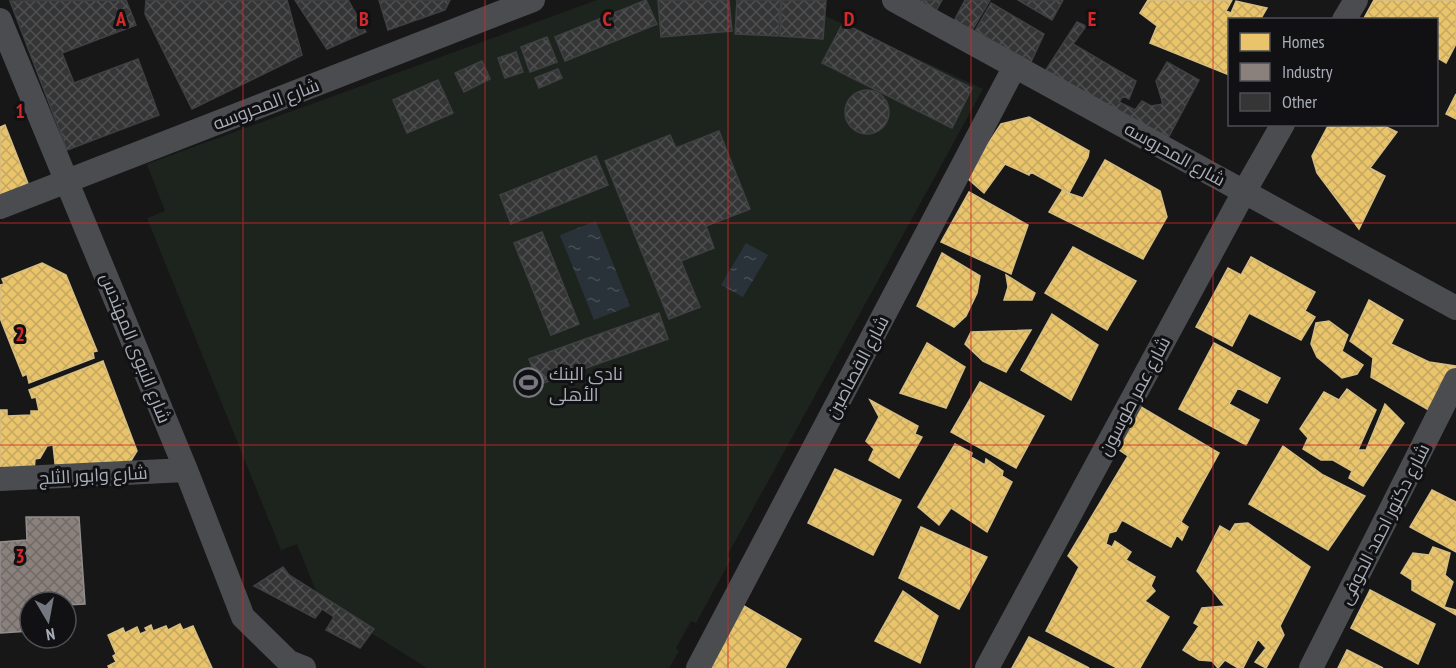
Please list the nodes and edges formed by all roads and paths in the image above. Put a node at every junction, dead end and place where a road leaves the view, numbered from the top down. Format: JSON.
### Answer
{"nodes":[{"id":1,"x":533,"y":0,"type":"edge"},
{"id":2,"x":894,"y":0,"type":"edge"},
{"id":3,"x":1356,"y":0,"type":"edge"},
{"id":4,"x":1345,"y":18,"type":"edge"},
{"id":5,"x":0,"y":20,"type":"edge"},
{"id":6,"x":1015,"y":66,"type":"junction"},
{"id":7,"x":1282,"y":126,"type":"edge"},
{"id":8,"x":67,"y":181,"type":"junction"},
{"id":9,"x":1244,"y":192,"type":"junction"},
{"id":10,"x":0,"y":207,"type":"edge"},
{"id":11,"x":1456,"y":308,"type":"edge"},
{"id":12,"x":1456,"y":380,"type":"edge"},
{"id":13,"x":186,"y":470,"type":"junction"},
{"id":14,"x":0,"y":479,"type":"edge"},
{"id":15,"x":293,"y":666,"type":"edge"},
{"id":16,"x":698,"y":668,"type":"edge"},
{"id":17,"x":987,"y":668,"type":"edge"},
{"id":18,"x":1311,"y":668,"type":"edge"}],
"edges":[{"from":1,"to":8,"type":"street","name":"شارع المحروسه"},
{"from":2,"to":6,"type":"street","name":"شارع المحروسه"},
{"from":3,"to":4,"type":"street"},
{"from":5,"to":8,"type":"street","name":"شارع النبوى المهندس"},
{"from":6,"to":9,"type":"street","name":"شارع المحروسه"},
{"from":6,"to":16,"type":"street","name":"شارع القصاصين"},
{"from":7,"to":9,"type":"street","name":"شارع عمر طوسون"},
{"from":8,"to":10,"type":"street","name":"شارع المحروسه"},
{"from":8,"to":13,"type":"street","name":"شارع النبوى المهندس"},
{"from":9,"to":11,"type":"street","name":"شارع المحروسه"},
{"from":9,"to":17,"type":"street","name":"شارع عمر طوسون"},
{"from":12,"to":18,"type":"street","name":"شارع دكتور احمد الحوفى"},
{"from":13,"to":14,"type":"street","name":"شارع وابور الثلج"},
{"from":13,"to":15,"type":"street","name":"شارع النبوى المهندس"}]}
